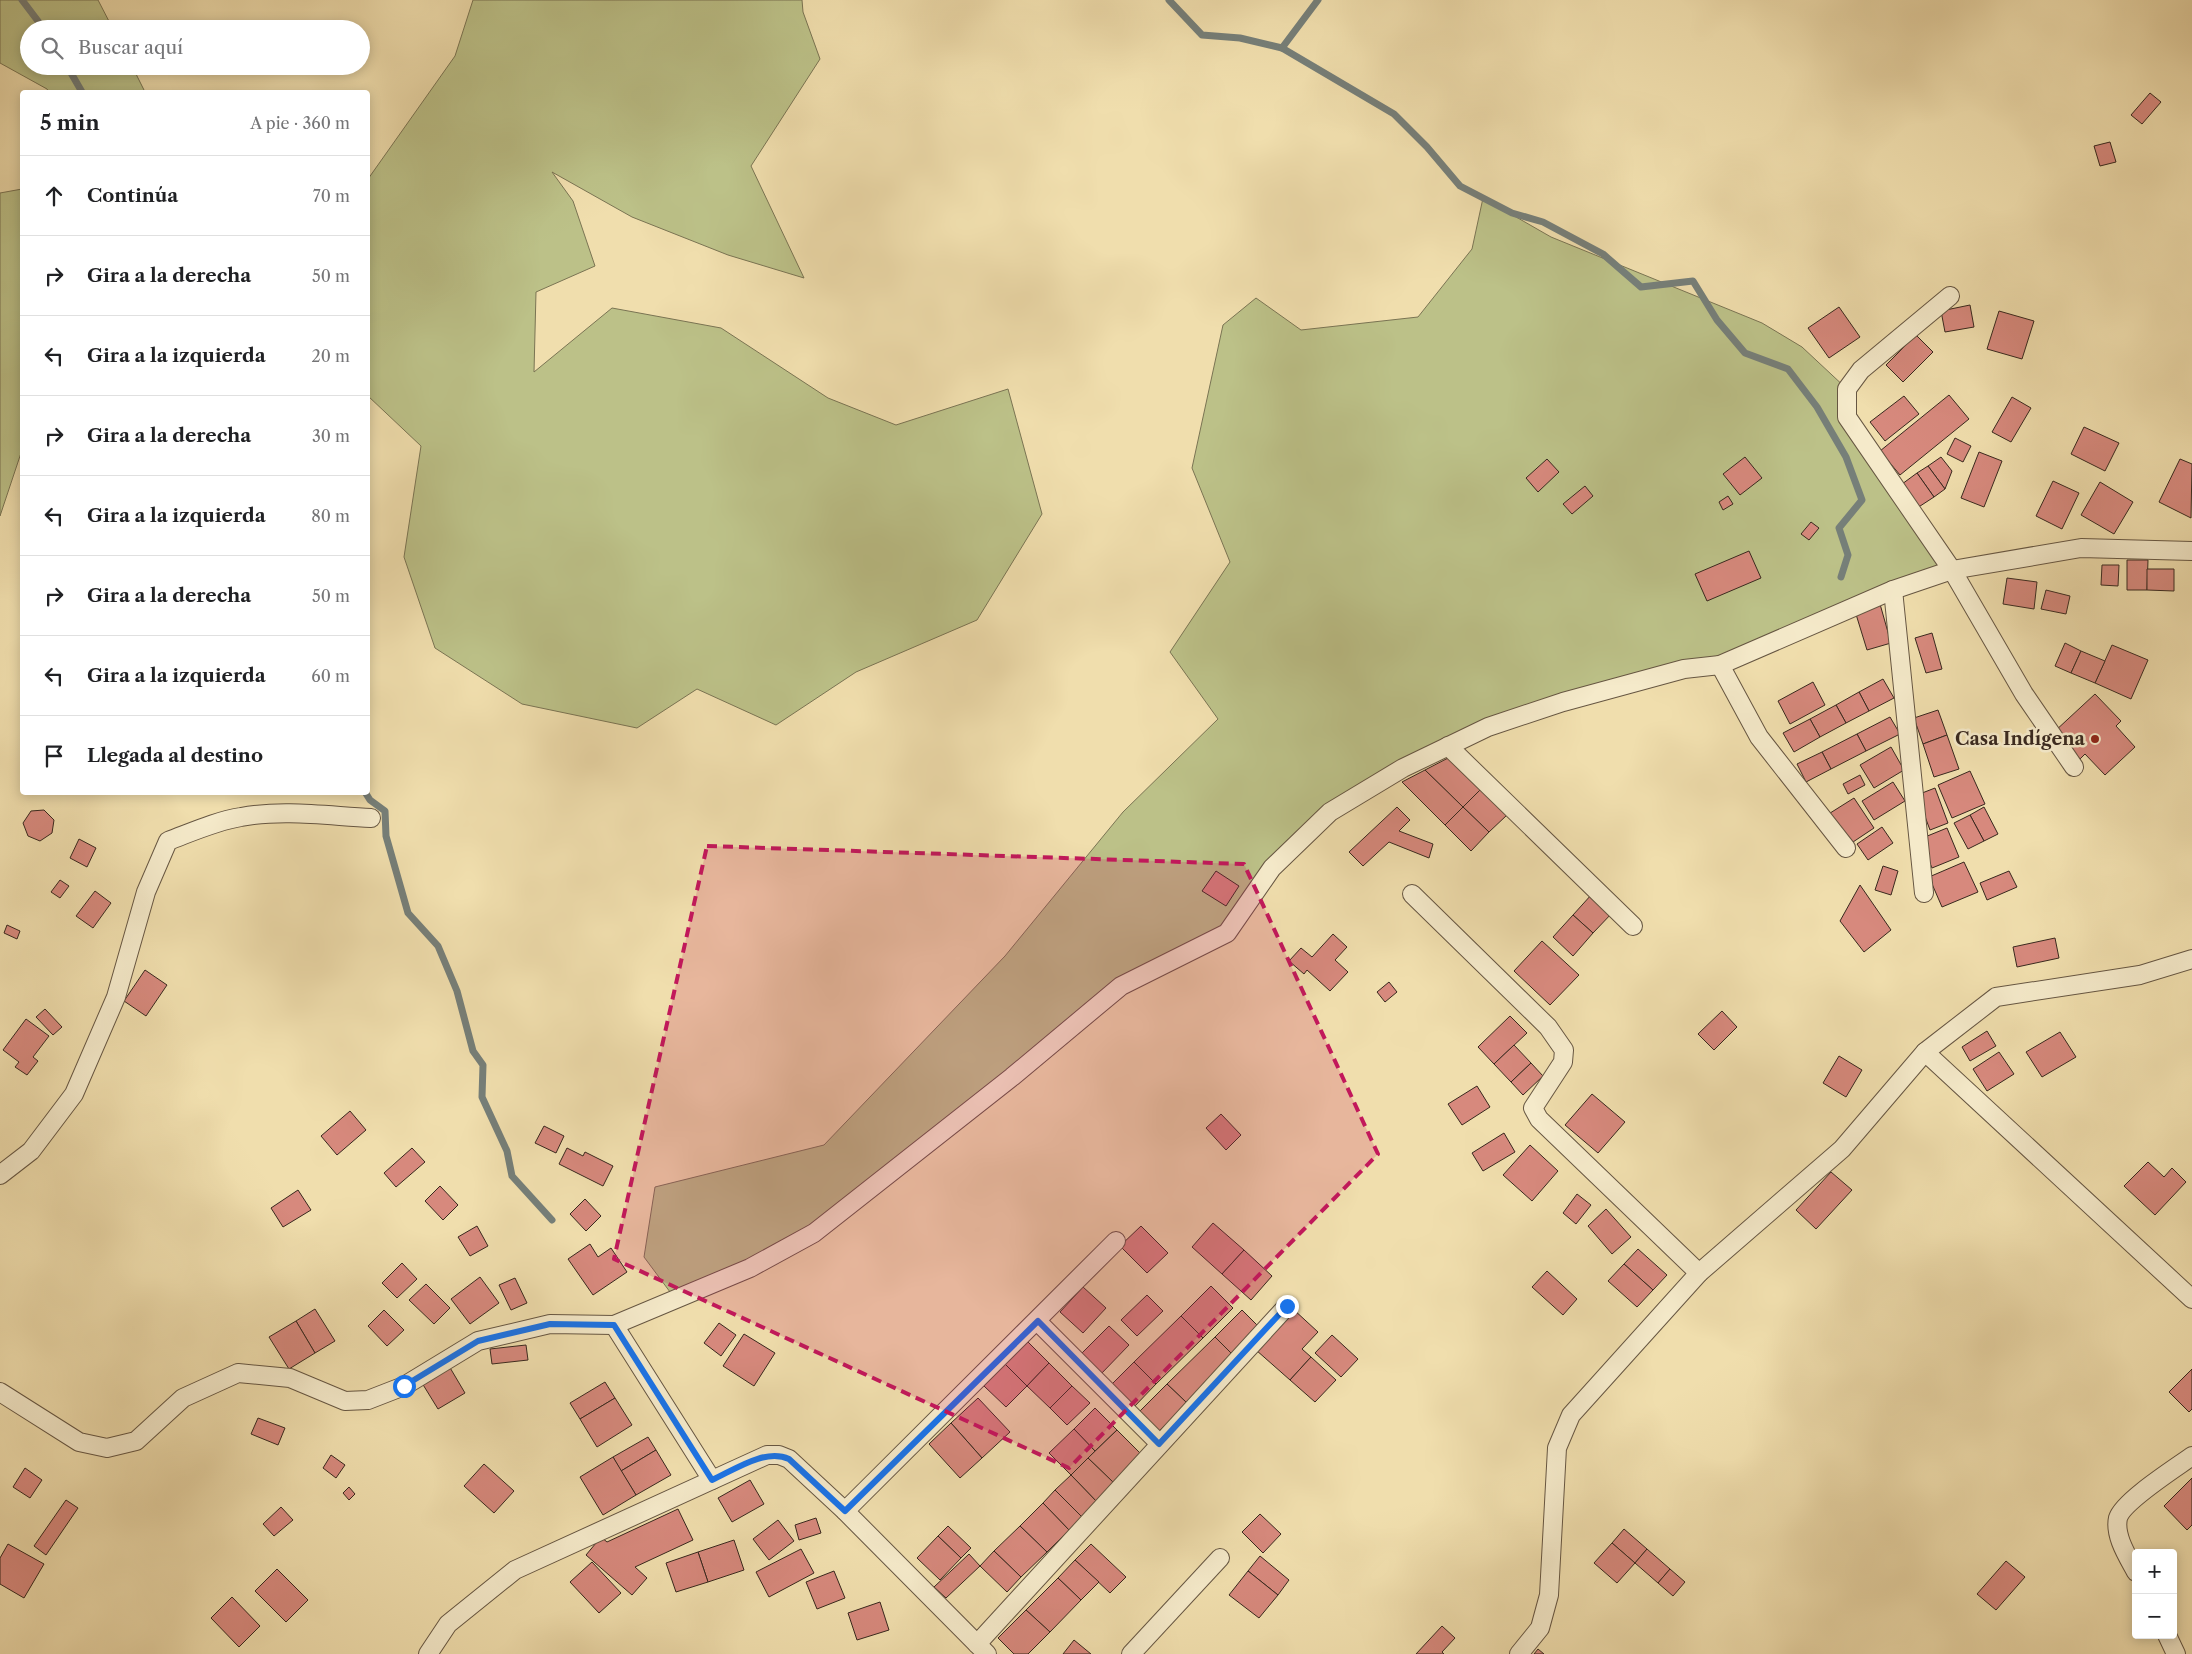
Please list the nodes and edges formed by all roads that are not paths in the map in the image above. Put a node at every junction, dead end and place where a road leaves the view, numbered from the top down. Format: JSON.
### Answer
{"nodes":[{"id":1,"x":1950,"y":296,"type":"dead end"},
{"id":2,"x":2192,"y":551,"type":"edge"},
{"id":3,"x":1952,"y":570,"type":"junction"},
{"id":4,"x":1893,"y":590,"type":"junction"},
{"id":5,"x":1720,"y":665,"type":"junction"},
{"id":6,"x":1448,"y":746,"type":"junction"},
{"id":7,"x":2074,"y":767,"type":"dead end"},
{"id":8,"x":371,"y":818,"type":"dead end"},
{"id":9,"x":1846,"y":848,"type":"dead end"},
{"id":10,"x":1924,"y":893,"type":"dead end"},
{"id":11,"x":1412,"y":894,"type":"dead end"},
{"id":12,"x":1633,"y":926,"type":"dead end"},
{"id":13,"x":2192,"y":960,"type":"edge"},
{"id":14,"x":1925,"y":1052,"type":"junction"},
{"id":15,"x":0,"y":1175,"type":"edge"},
{"id":16,"x":1116,"y":1241,"type":"dead end"},
{"id":17,"x":1699,"y":1273,"type":"junction"},
{"id":18,"x":2192,"y":1298,"type":"edge"},
{"id":19,"x":1287,"y":1306,"type":"dead end"},
{"id":20,"x":1038,"y":1321,"type":"junction"},
{"id":21,"x":614,"y":1325,"type":"junction"},
{"id":22,"x":0,"y":1392,"type":"edge"},
{"id":23,"x":1159,"y":1444,"type":"junction"},
{"id":24,"x":2192,"y":1456,"type":"edge"},
{"id":25,"x":712,"y":1480,"type":"junction"},
{"id":26,"x":845,"y":1511,"type":"junction"},
{"id":27,"x":1220,"y":1558,"type":"dead end"},
{"id":28,"x":2132,"y":1564,"type":"edge"},
{"id":29,"x":2169,"y":1639,"type":"edge"},
{"id":30,"x":982,"y":1649,"type":"edge"},
{"id":31,"x":428,"y":1654,"type":"edge"},
{"id":32,"x":1131,"y":1654,"type":"edge"},
{"id":33,"x":1519,"y":1654,"type":"edge"},
{"id":34,"x":2176,"y":1654,"type":"edge"}],
"edges":[{"from":1,"to":3,"type":"street"},
{"from":2,"to":3,"type":"street"},
{"from":3,"to":4,"type":"street"},
{"from":3,"to":7,"type":"street"},
{"from":4,"to":5,"type":"street"},
{"from":4,"to":10,"type":"street"},
{"from":5,"to":6,"type":"street"},
{"from":5,"to":9,"type":"street"},
{"from":6,"to":12,"type":"street"},
{"from":6,"to":21,"type":"street"},
{"from":8,"to":15,"type":"street"},
{"from":11,"to":17,"type":"street"},
{"from":13,"to":14,"type":"street"},
{"from":14,"to":17,"type":"street"},
{"from":14,"to":18,"type":"street"},
{"from":16,"to":20,"type":"street"},
{"from":17,"to":33,"type":"street"},
{"from":19,"to":23,"type":"street"},
{"from":20,"to":23,"type":"street"},
{"from":20,"to":26,"type":"street"},
{"from":21,"to":22,"type":"street"},
{"from":21,"to":25,"type":"street"},
{"from":23,"to":30,"type":"street"},
{"from":24,"to":28,"type":"street"},
{"from":25,"to":26,"type":"street"},
{"from":25,"to":31,"type":"street"},
{"from":26,"to":30,"type":"street"},
{"from":27,"to":32,"type":"street"},
{"from":29,"to":34,"type":"street"}]}
